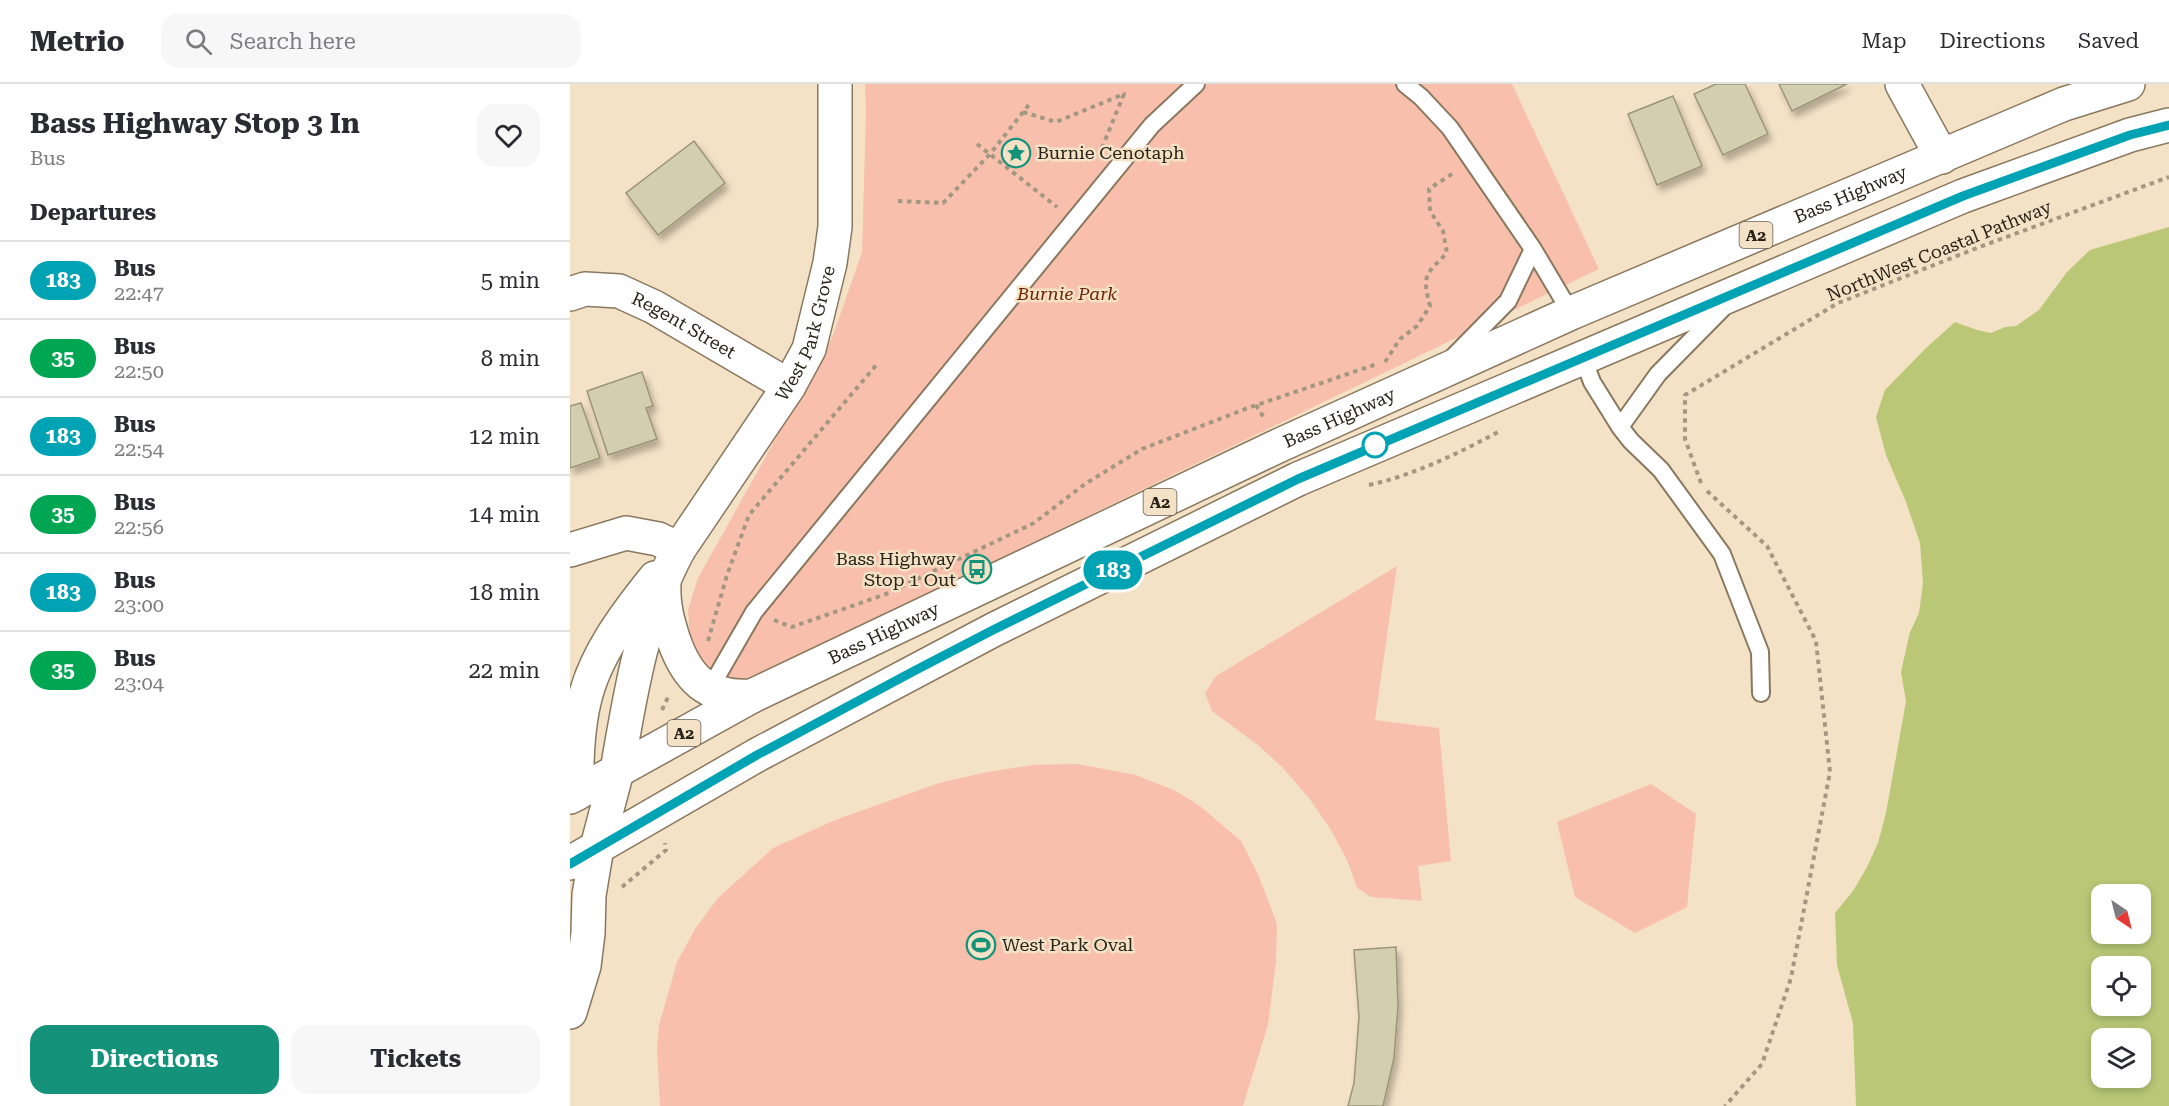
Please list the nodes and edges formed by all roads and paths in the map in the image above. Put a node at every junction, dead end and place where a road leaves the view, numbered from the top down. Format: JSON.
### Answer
{"nodes":[{"id":1,"x":835,"y":84,"type":"edge"},
{"id":2,"x":1196,"y":84,"type":"edge"},
{"id":3,"x":1405,"y":84,"type":"edge"},
{"id":4,"x":1902,"y":84,"type":"edge"},
{"id":5,"x":2128,"y":84,"type":"edge"},
{"id":6,"x":1031,"y":102,"type":"dead end"},
{"id":7,"x":1023,"y":112,"type":"junction"},
{"id":8,"x":2169,"y":125,"type":"edge"},
{"id":9,"x":978,"y":144,"type":"dead end"},
{"id":10,"x":990,"y":154,"type":"junction"},
{"id":11,"x":1942,"y":157,"type":"junction"},
{"id":12,"x":1473,"y":161,"type":"junction"},
{"id":13,"x":2169,"y":177,"type":"edge"},
{"id":14,"x":1107,"y":181,"type":"junction"},
{"id":15,"x":1042,"y":195,"type":"dead end"},
{"id":16,"x":1963,"y":196,"type":"junction"},
{"id":17,"x":898,"y":201,"type":"dead end"},
{"id":18,"x":1533,"y":249,"type":"junction"},
{"id":19,"x":570,"y":294,"type":"edge"},
{"id":20,"x":1738,"y":294,"type":"junction"},
{"id":21,"x":1571,"y":313,"type":"junction"},
{"id":22,"x":1583,"y":358,"type":"junction"},
{"id":23,"x":1385,"y":362,"type":"junction"},
{"id":24,"x":878,"y":363,"type":"dead end"},
{"id":25,"x":1435,"y":375,"type":"junction"},
{"id":26,"x":789,"y":387,"type":"junction"},
{"id":27,"x":1620,"y":427,"type":"junction"},
{"id":28,"x":679,"y":549,"type":"junction"},
{"id":29,"x":570,"y":550,"type":"edge"},
{"id":30,"x":664,"y":579,"type":"junction"},
{"id":31,"x":754,"y":612,"type":"junction"},
{"id":32,"x":698,"y":680,"type":"junction"},
{"id":33,"x":1761,"y":693,"type":"dead end"},
{"id":34,"x":752,"y":696,"type":"junction"},
{"id":35,"x":617,"y":771,"type":"junction"},
{"id":36,"x":572,"y":805,"type":"edge"},
{"id":37,"x":584,"y":855,"type":"edge"},
{"id":38,"x":570,"y":1012,"type":"edge"},
{"id":39,"x":1725,"y":1106,"type":"edge"}],
"edges":[{"from":1,"to":26,"type":"main road","name":"West Park Grove"},
{"from":2,"to":14,"type":"lane"},
{"from":3,"to":12,"type":"lane"},
{"from":4,"to":11,"type":"main road"},
{"from":5,"to":11,"type":"main road","name":"Bass Highway","number":"A2"},
{"from":6,"to":7,"type":"path"},
{"from":7,"to":10,"type":"path"},
{"from":7,"to":14,"type":"path"},
{"from":8,"to":16,"type":"main road","number":"A2"},
{"from":9,"to":10,"type":"path"},
{"from":10,"to":15,"type":"path"},
{"from":10,"to":17,"type":"path"},
{"from":11,"to":16,"type":"main road"},
{"from":11,"to":21,"type":"main road","name":"Bass Highway","number":"A2"},
{"from":12,"to":18,"type":"lane"},
{"from":12,"to":23,"type":"path"},
{"from":13,"to":39,"type":"path","name":"NorthWest Coastal Pathway"},
{"from":14,"to":31,"type":"lane"},
{"from":16,"to":20,"type":"main road","number":"A2"},
{"from":18,"to":21,"type":"lane"},
{"from":18,"to":25,"type":"lane"},
{"from":19,"to":26,"type":"main road","name":"Regent Street"},
{"from":20,"to":22,"type":"main road","number":"A2"},
{"from":20,"to":27,"type":"lane"},
{"from":21,"to":22,"type":"main road"},
{"from":21,"to":25,"type":"main road","name":"Bass Highway","number":"A2"},
{"from":22,"to":27,"type":"lane"},
{"from":22,"to":37,"type":"main road","number":"A2"},
{"from":23,"to":25,"type":"path"},
{"from":23,"to":31,"type":"path"},
{"from":24,"to":32,"type":"path"},
{"from":25,"to":34,"type":"main road","name":"Bass Highway","number":"A2"},
{"from":26,"to":28,"type":"main road","name":"West Park Grove"},
{"from":27,"to":33,"type":"lane"},
{"from":28,"to":29,"type":"main road"},
{"from":28,"to":30,"type":"main road","name":"West Park Grove"},
{"from":28,"to":36,"type":"main road","name":"West Park Grove"},
{"from":30,"to":32,"type":"main road"},
{"from":30,"to":35,"type":"main road","name":"West Park Grove"},
{"from":31,"to":32,"type":"lane"},
{"from":32,"to":34,"type":"main road"},
{"from":34,"to":35,"type":"main road","name":"Bass Highway","number":"A2"},
{"from":35,"to":36,"type":"main road","name":"Bass Highway","number":"A2"},
{"from":35,"to":37,"type":"main road","name":"West Park Grove"},
{"from":37,"to":38,"type":"main road","name":"West Park Grove"}]}
